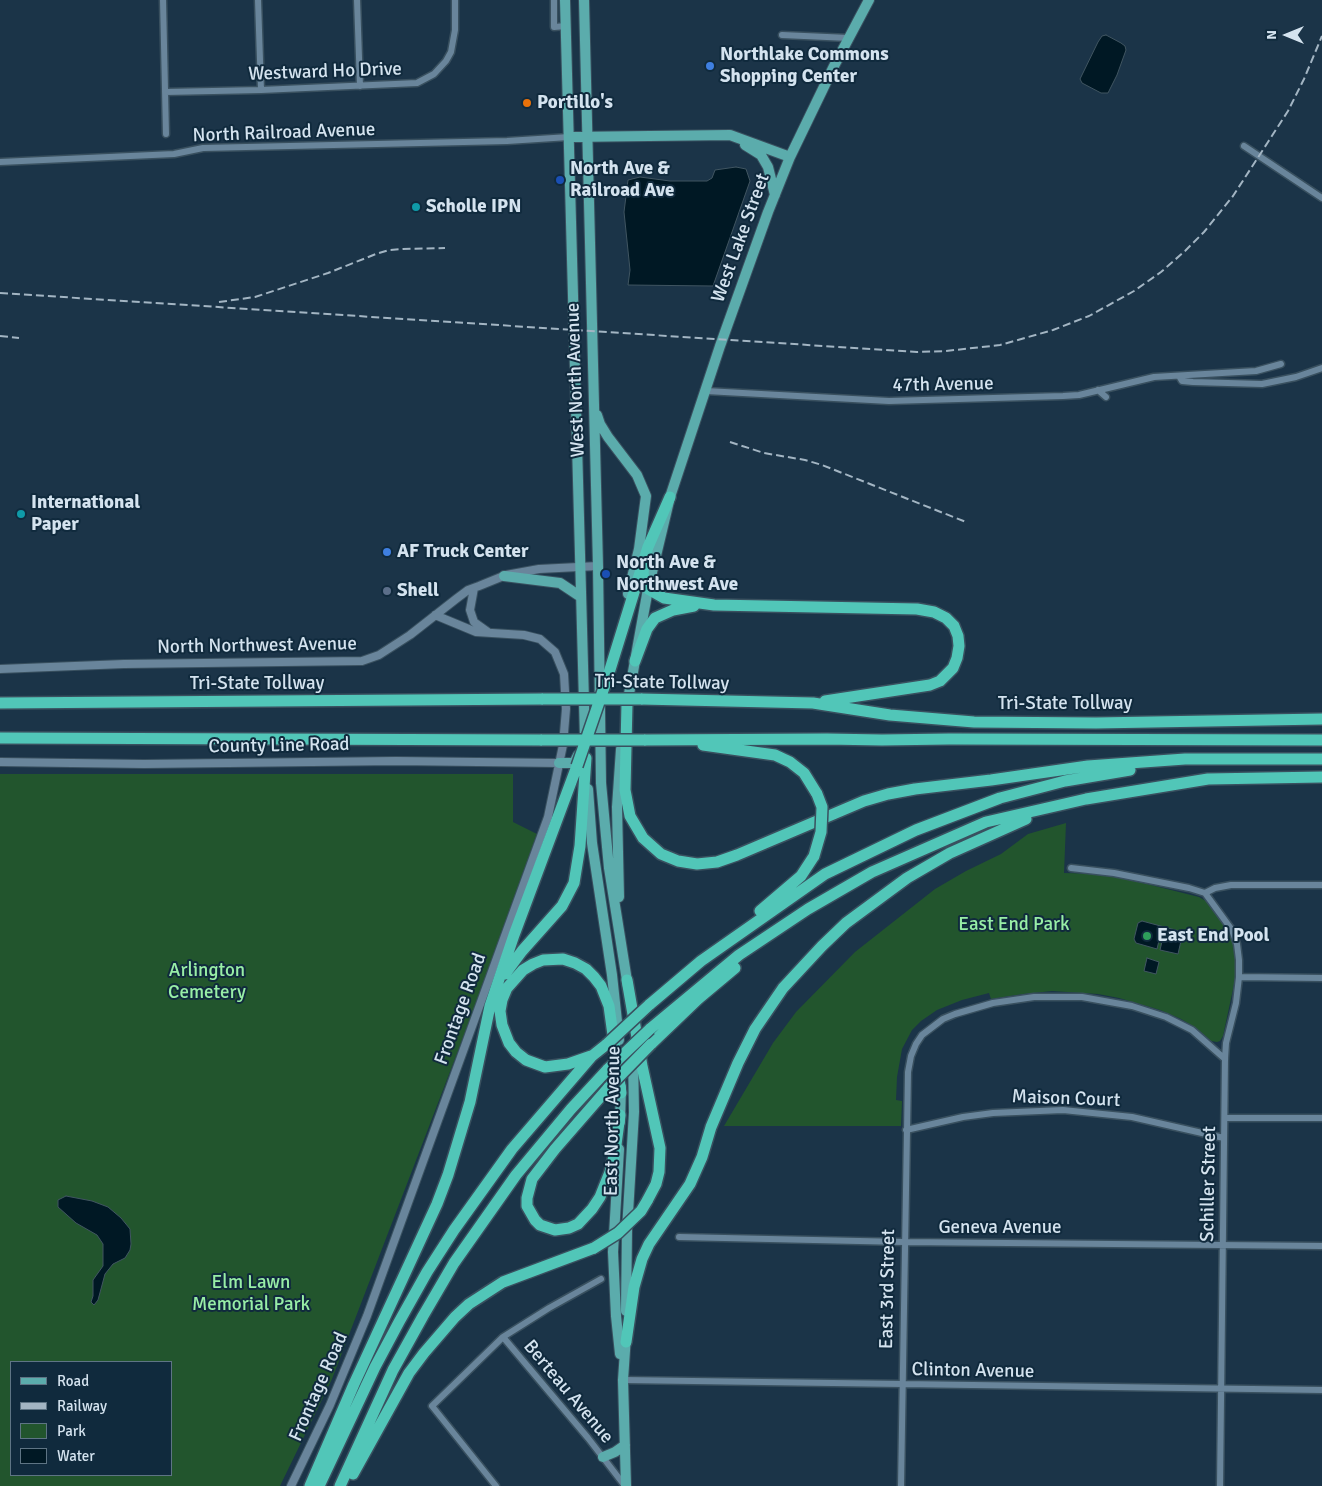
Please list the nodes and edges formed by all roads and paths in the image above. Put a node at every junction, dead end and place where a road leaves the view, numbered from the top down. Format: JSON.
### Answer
{"nodes":[{"id":1,"x":163,"y":0,"type":"edge"},
{"id":2,"x":258,"y":0,"type":"edge"},
{"id":3,"x":357,"y":0,"type":"edge"},
{"id":4,"x":455,"y":0,"type":"edge"},
{"id":5,"x":554,"y":0,"type":"edge"},
{"id":6,"x":565,"y":0,"type":"edge"},
{"id":7,"x":578,"y":0,"type":"edge"},
{"id":8,"x":584,"y":0,"type":"edge"},
{"id":9,"x":869,"y":0,"type":"edge"},
{"id":10,"x":566,"y":26,"type":"junction"},
{"id":11,"x":782,"y":35,"type":"dead end"},
{"id":12,"x":848,"y":38,"type":"junction"},
{"id":13,"x":585,"y":48,"type":"junction"},
{"id":14,"x":360,"y":86,"type":"junction"},
{"id":15,"x":261,"y":90,"type":"junction"},
{"id":16,"x":165,"y":92,"type":"junction"},
{"id":17,"x":166,"y":134,"type":"dead end"},
{"id":18,"x":730,"y":135,"type":"junction"},
{"id":19,"x":569,"y":137,"type":"junction"},
{"id":20,"x":587,"y":137,"type":"junction"},
{"id":21,"x":1244,"y":146,"type":"dead end"},
{"id":22,"x":790,"y":157,"type":"junction"},
{"id":23,"x":0,"y":162,"type":"edge"},
{"id":24,"x":775,"y":195,"type":"junction"},
{"id":25,"x":1322,"y":198,"type":"edge"},
{"id":26,"x":1281,"y":364,"type":"dead end"},
{"id":27,"x":1322,"y":368,"type":"edge"},
{"id":28,"x":1179,"y":376,"type":"junction"},
{"id":29,"x":1098,"y":390,"type":"junction"},
{"id":30,"x":706,"y":391,"type":"junction"},
{"id":31,"x":1106,"y":397,"type":"dead end"},
{"id":32,"x":594,"y":408,"type":"junction"},
{"id":33,"x":670,"y":497,"type":"junction"},
{"id":34,"x":644,"y":562,"type":"junction"},
{"id":35,"x":580,"y":566,"type":"junction"},
{"id":36,"x":598,"y":566,"type":"junction"},
{"id":37,"x":504,"y":576,"type":"junction"},
{"id":38,"x":474,"y":588,"type":"junction"},
{"id":39,"x":648,"y":589,"type":"junction"},
{"id":40,"x":581,"y":597,"type":"junction"},
{"id":41,"x":714,"y":605,"type":"junction"},
{"id":42,"x":435,"y":615,"type":"junction"},
{"id":43,"x":488,"y":632,"type":"junction"},
{"id":44,"x":635,"y":661,"type":"junction"},
{"id":45,"x":0,"y":669,"type":"edge"},
{"id":46,"x":606,"y":676,"type":"junction"},
{"id":47,"x":0,"y":703,"type":"edge"},
{"id":48,"x":627,"y":703,"type":"junction"},
{"id":49,"x":813,"y":703,"type":"junction"},
{"id":50,"x":1322,"y":719,"type":"edge"},
{"id":51,"x":0,"y":738,"type":"edge"},
{"id":52,"x":672,"y":740,"type":"junction"},
{"id":53,"x":1322,"y":740,"type":"edge"},
{"id":54,"x":600,"y":759,"type":"joint"},
{"id":55,"x":1186,"y":759,"type":"junction"},
{"id":56,"x":1322,"y":759,"type":"edge"},
{"id":57,"x":580,"y":760,"type":"junction"},
{"id":58,"x":0,"y":762,"type":"edge"},
{"id":59,"x":559,"y":764,"type":"junction"},
{"id":60,"x":1322,"y":777,"type":"edge"},
{"id":61,"x":1056,"y":806,"type":"junction"},
{"id":62,"x":1071,"y":868,"type":"dead end"},
{"id":63,"x":1322,"y":885,"type":"edge"},
{"id":64,"x":1205,"y":893,"type":"junction"},
{"id":65,"x":808,"y":909,"type":"junction"},
{"id":66,"x":624,"y":958,"type":"junction"},
{"id":67,"x":701,"y":961,"type":"junction"},
{"id":68,"x":1240,"y":977,"type":"junction"},
{"id":69,"x":1322,"y":978,"type":"edge"},
{"id":70,"x":627,"y":980,"type":"junction"},
{"id":71,"x":490,"y":1006,"type":"junction"},
{"id":72,"x":592,"y":1056,"type":"junction"},
{"id":73,"x":1225,"y":1059,"type":"junction"},
{"id":74,"x":621,"y":1093,"type":"junction"},
{"id":75,"x":620,"y":1115,"type":"junction"},
{"id":76,"x":1225,"y":1118,"type":"junction"},
{"id":77,"x":1322,"y":1118,"type":"edge"},
{"id":78,"x":906,"y":1130,"type":"junction"},
{"id":79,"x":1224,"y":1138,"type":"junction"},
{"id":80,"x":679,"y":1237,"type":"dead end"},
{"id":81,"x":904,"y":1242,"type":"junction"},
{"id":82,"x":1223,"y":1245,"type":"junction"},
{"id":83,"x":1322,"y":1246,"type":"edge"},
{"id":84,"x":600,"y":1279,"type":"dead end"},
{"id":85,"x":503,"y":1337,"type":"junction"},
{"id":86,"x":626,"y":1342,"type":"junction"},
{"id":87,"x":623,"y":1380,"type":"junction"},
{"id":88,"x":902,"y":1385,"type":"junction"},
{"id":89,"x":1221,"y":1388,"type":"junction"},
{"id":90,"x":1322,"y":1390,"type":"edge"},
{"id":91,"x":625,"y":1446,"type":"junction"},
{"id":92,"x":603,"y":1457,"type":"junction"},
{"id":93,"x":291,"y":1486,"type":"edge"},
{"id":94,"x":310,"y":1486,"type":"edge"},
{"id":95,"x":320,"y":1486,"type":"edge"},
{"id":96,"x":340,"y":1486,"type":"edge"},
{"id":97,"x":346,"y":1486,"type":"edge"},
{"id":98,"x":496,"y":1486,"type":"edge"},
{"id":99,"x":626,"y":1486,"type":"edge"},
{"id":100,"x":901,"y":1486,"type":"edge"},
{"id":101,"x":1220,"y":1486,"type":"edge"}],
"edges":[{"from":1,"to":16,"type":"street"},
{"from":2,"to":15,"type":"street"},
{"from":3,"to":14,"type":"street"},
{"from":4,"to":14,"type":"street","name":"Westward Ho Drive"},
{"from":5,"to":10,"type":"street"},
{"from":6,"to":10,"type":"main road","name":"West North Avenue"},
{"from":7,"to":13,"type":"main road"},
{"from":8,"to":13,"type":"main road","name":"West North Avenue"},
{"from":9,"to":12,"type":"main road","name":"West Lake Street"},
{"from":10,"to":19,"type":"main road","name":"West North Avenue"},
{"from":11,"to":12,"type":"street"},
{"from":12,"to":22,"type":"main road","name":"West Lake Street"},
{"from":13,"to":20,"type":"main road","name":"West North Avenue"},
{"from":14,"to":15,"type":"street","name":"Westward Ho Drive"},
{"from":15,"to":16,"type":"street","name":"Westward Ho Drive"},
{"from":16,"to":17,"type":"street"},
{"from":18,"to":20,"type":"main road"},
{"from":18,"to":22,"type":"main road"},
{"from":18,"to":24,"type":"main road"},
{"from":19,"to":20,"type":"main road"},
{"from":19,"to":23,"type":"street","name":"North Railroad Avenue"},
{"from":19,"to":35,"type":"main road","name":"West North Avenue"},
{"from":20,"to":32,"type":"main road","name":"West North Avenue"},
{"from":21,"to":25,"type":"street"},
{"from":22,"to":24,"type":"main road","name":"West Lake Street"},
{"from":24,"to":30,"type":"main road","name":"West Lake Street"},
{"from":26,"to":28,"type":"street","name":"47th Avenue"},
{"from":27,"to":28,"type":"street","name":"47th Avenue"},
{"from":28,"to":29,"type":"street","name":"47th Avenue"},
{"from":29,"to":30,"type":"street","name":"47th Avenue"},
{"from":29,"to":31,"type":"street"},
{"from":30,"to":33,"type":"main road","name":"West Lake Street"},
{"from":32,"to":36,"type":"main road","name":"West North Avenue"},
{"from":32,"to":46,"type":"main road"},
{"from":33,"to":34,"type":"highway"},
{"from":33,"to":39,"type":"main road","name":"West Lake Street"},
{"from":34,"to":39,"type":"highway"},
{"from":34,"to":46,"type":"highway"},
{"from":35,"to":36,"type":"street","name":"North Northwest Avenue"},
{"from":35,"to":37,"type":"street","name":"North Northwest Avenue"},
{"from":35,"to":40,"type":"main road","name":"West North Avenue"},
{"from":36,"to":54,"type":"main road","name":"West North Avenue"},
{"from":37,"to":38,"type":"street","name":"North Northwest Avenue"},
{"from":37,"to":40,"type":"main road"},
{"from":38,"to":42,"type":"street","name":"North Northwest Avenue"},
{"from":38,"to":43,"type":"street"},
{"from":39,"to":41,"type":"highway"},
{"from":39,"to":44,"type":"main road","name":"West Lake Street"},
{"from":40,"to":57,"type":"main road","name":"West North Avenue"},
{"from":41,"to":44,"type":"highway"},
{"from":41,"to":49,"type":"highway"},
{"from":42,"to":43,"type":"street","name":"Frontage Road"},
{"from":42,"to":45,"type":"street","name":"North Northwest Avenue"},
{"from":43,"to":59,"type":"street","name":"Frontage Road"},
{"from":44,"to":48,"type":"main road","name":"West Lake Street"},
{"from":46,"to":57,"type":"highway","bridge":true},
{"from":47,"to":49,"type":"highway","name":"Tri-State Tollway","bridge":true},
{"from":48,"to":55,"type":"highway"},
{"from":48,"to":66,"type":"main road","name":"West Lake Street"},
{"from":49,"to":50,"type":"highway","name":"Tri-State Tollway"},
{"from":51,"to":52,"type":"highway","name":"Tri-State Tollway","bridge":true},
{"from":52,"to":53,"type":"highway","name":"Tri-State Tollway"},
{"from":52,"to":67,"type":"highway","bridge":true},
{"from":54,"to":66,"type":"main road","name":"East North Avenue"},
{"from":55,"to":56,"type":"highway"},
{"from":55,"to":67,"type":"highway"},
{"from":57,"to":59,"type":"main road"},
{"from":57,"to":71,"type":"highway"},
{"from":57,"to":71,"type":"highway"},
{"from":57,"to":74,"type":"main road","name":"East North Avenue"},
{"from":58,"to":59,"type":"street","name":"County Line Road"},
{"from":59,"to":93,"type":"street","name":"Frontage Road"},
{"from":60,"to":61,"type":"highway"},
{"from":61,"to":65,"type":"highway"},
{"from":61,"to":86,"type":"highway"},
{"from":62,"to":64,"type":"street"},
{"from":63,"to":64,"type":"street"},
{"from":64,"to":68,"type":"street","name":"Schiller Street"},
{"from":65,"to":75,"type":"highway","bridge":true},
{"from":65,"to":96,"type":"highway","bridge":true},
{"from":66,"to":70,"type":"main road","name":"East North Avenue"},
{"from":67,"to":72,"type":"highway","bridge":true},
{"from":68,"to":69,"type":"street"},
{"from":68,"to":73,"type":"street","name":"Schiller Street"},
{"from":70,"to":86,"type":"main road","name":"East North Avenue"},
{"from":70,"to":97,"type":"highway","bridge":true},
{"from":71,"to":94,"type":"highway"},
{"from":72,"to":74,"type":"highway"},
{"from":72,"to":95,"type":"highway"},
{"from":73,"to":76,"type":"street","name":"Schiller Street"},
{"from":73,"to":78,"type":"street","name":"East 3rd Street"},
{"from":74,"to":75,"type":"main road","name":"East North Avenue"},
{"from":75,"to":87,"type":"main road","name":"East North Avenue"},
{"from":76,"to":77,"type":"street"},
{"from":76,"to":79,"type":"street","name":"Schiller Street"},
{"from":78,"to":79,"type":"street","name":"Maison Court"},
{"from":78,"to":81,"type":"street","name":"East 3rd Street"},
{"from":79,"to":82,"type":"street","name":"Schiller Street"},
{"from":80,"to":81,"type":"street","name":"Geneva Avenue"},
{"from":81,"to":82,"type":"street","name":"Geneva Avenue"},
{"from":81,"to":88,"type":"street","name":"East 3rd Street"},
{"from":82,"to":83,"type":"street","name":"Geneva Avenue"},
{"from":82,"to":89,"type":"street","name":"Schiller Street"},
{"from":84,"to":85,"type":"street","name":"Berteau Avenue"},
{"from":85,"to":92,"type":"street","name":"Berteau Avenue"},
{"from":85,"to":98,"type":"street"},
{"from":86,"to":87,"type":"main road","name":"East North Avenue"},
{"from":87,"to":88,"type":"street","name":"Clinton Avenue"},
{"from":87,"to":91,"type":"main road","name":"East North Avenue"},
{"from":88,"to":89,"type":"street","name":"Clinton Avenue"},
{"from":88,"to":100,"type":"street","name":"East 3rd Street"},
{"from":89,"to":90,"type":"street","name":"Clinton Avenue"},
{"from":89,"to":101,"type":"street","name":"Schiller Street"},
{"from":91,"to":92,"type":"main road"},
{"from":91,"to":99,"type":"main road","name":"East North Avenue"},
{"from":92,"to":99,"type":"street","name":"Berteau Avenue"}]}
